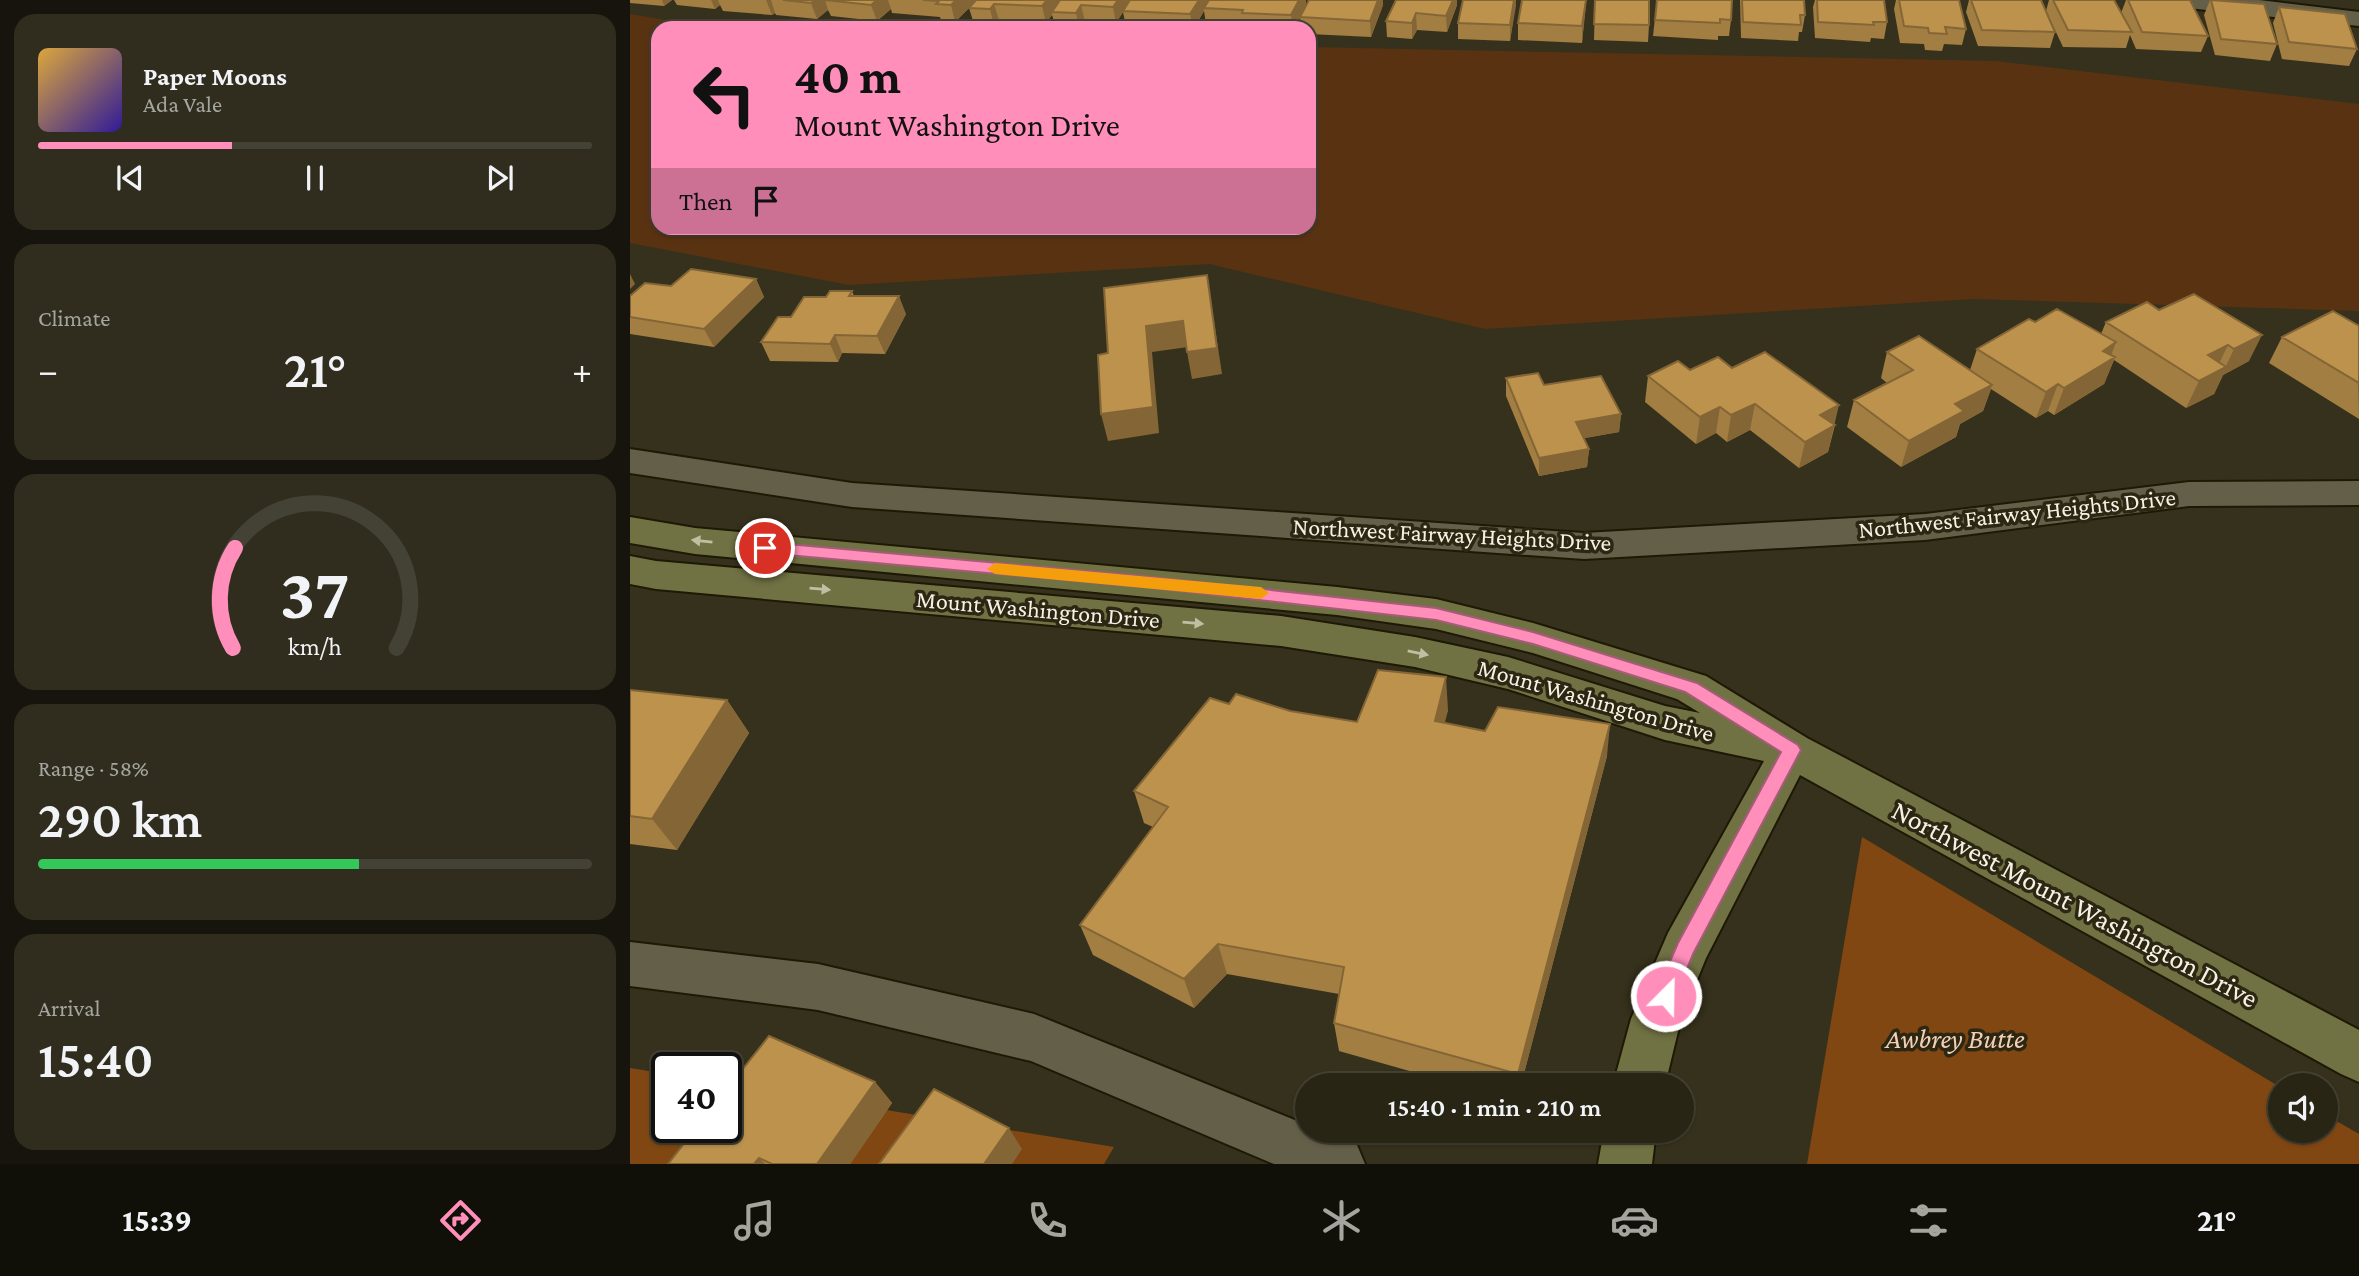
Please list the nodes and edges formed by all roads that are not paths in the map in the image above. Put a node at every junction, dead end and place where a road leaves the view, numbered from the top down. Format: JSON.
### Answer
{"nodes":[{"id":1,"x":2178,"y":0,"type":"edge"},
{"id":2,"x":2359,"y":19,"type":"edge"},
{"id":3,"x":630,"y":461,"type":"edge"},
{"id":4,"x":2359,"y":493,"type":"edge"},
{"id":5,"x":630,"y":530,"type":"edge"},
{"id":6,"x":630,"y":570,"type":"edge"},
{"id":7,"x":1792,"y":750,"type":"junction"},
{"id":8,"x":630,"y":964,"type":"edge"},
{"id":9,"x":2359,"y":1057,"type":"edge"},
{"id":10,"x":1642,"y":1073,"type":"edge"},
{"id":11,"x":1628,"y":1143,"type":"edge"},
{"id":12,"x":1338,"y":1164,"type":"edge"},
{"id":13,"x":1625,"y":1164,"type":"edge"}],
"edges":[{"from":1,"to":2,"type":"street"},
{"from":3,"to":4,"type":"street","name":"Northwest Fairway Heights Drive"},
{"from":7,"to":5,"type":"main road","name":"Mount Washington Drive","one_way":true},
{"from":6,"to":7,"type":"main road","name":"Mount Washington Drive","one_way":true},
{"from":7,"to":9,"type":"main road","name":"Northwest Mount Washington Drive"},
{"from":7,"to":10,"type":"main road"},
{"from":8,"to":12,"type":"street"},
{"from":11,"to":13,"type":"main road"}]}
